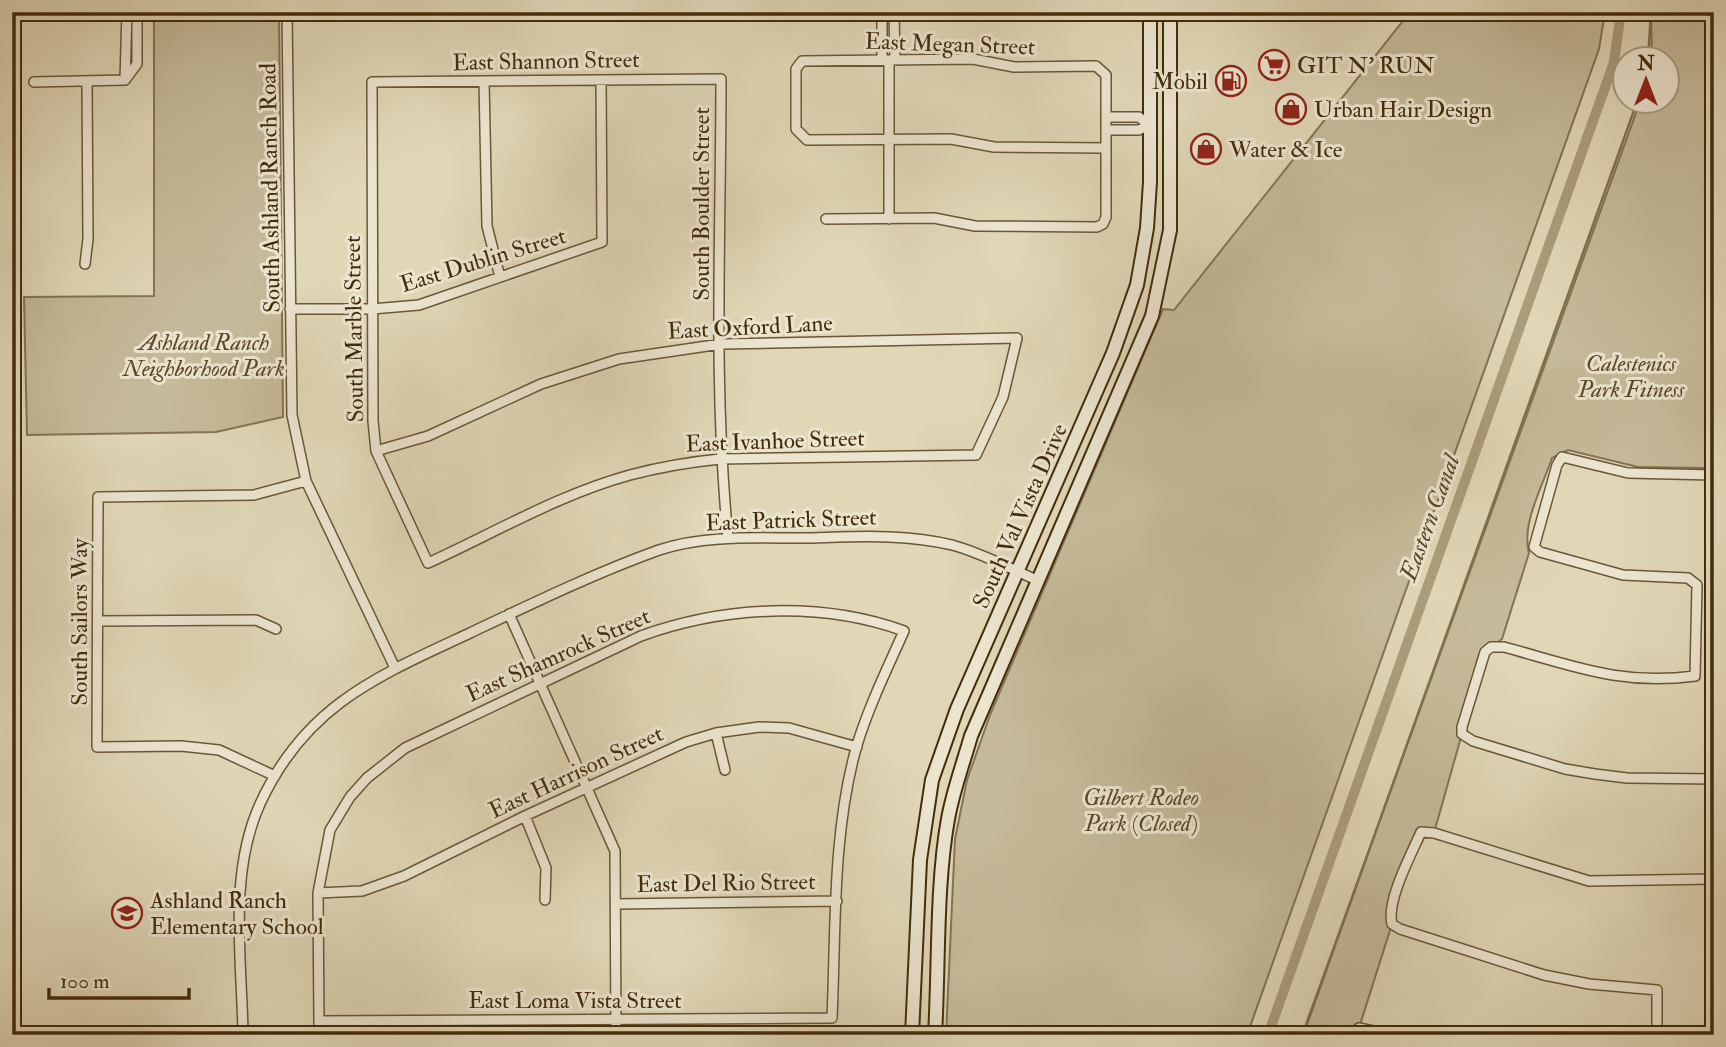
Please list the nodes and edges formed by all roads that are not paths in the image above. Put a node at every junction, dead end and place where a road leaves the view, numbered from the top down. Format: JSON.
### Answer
{"nodes":[{"id":1,"x":127,"y":12,"type":"edge"},
{"id":2,"x":137,"y":12,"type":"edge"},
{"id":3,"x":287,"y":12,"type":"edge"},
{"id":4,"x":882,"y":12,"type":"edge"},
{"id":5,"x":894,"y":12,"type":"edge"},
{"id":6,"x":1150,"y":12,"type":"edge"},
{"id":7,"x":1171,"y":12,"type":"edge"},
{"id":8,"x":132,"y":37,"type":"junction"},
{"id":9,"x":889,"y":60,"type":"junction"},
{"id":10,"x":721,"y":79,"type":"joint"},
{"id":11,"x":601,"y":80,"type":"junction"},
{"id":12,"x":484,"y":81,"type":"junction"},
{"id":13,"x":34,"y":82,"type":"dead end"},
{"id":14,"x":88,"y":82,"type":"junction"},
{"id":15,"x":372,"y":82,"type":"joint"},
{"id":16,"x":1106,"y":117,"type":"junction"},
{"id":17,"x":1149,"y":125,"type":"junction"},
{"id":18,"x":1171,"y":125,"type":"junction"},
{"id":19,"x":1106,"y":130,"type":"junction"},
{"id":20,"x":889,"y":139,"type":"junction"},
{"id":21,"x":1106,"y":148,"type":"junction"},
{"id":22,"x":826,"y":219,"type":"dead end"},
{"id":23,"x":889,"y":219,"type":"junction"},
{"id":24,"x":85,"y":264,"type":"dead end"},
{"id":25,"x":500,"y":277,"type":"junction"},
{"id":26,"x":290,"y":309,"type":"junction"},
{"id":27,"x":372,"y":309,"type":"junction"},
{"id":28,"x":721,"y":344,"type":"junction"},
{"id":29,"x":1110,"y":360,"type":"junction"},
{"id":30,"x":1131,"y":368,"type":"junction"},
{"id":31,"x":376,"y":451,"type":"junction"},
{"id":32,"x":976,"y":455,"type":"joint"},
{"id":33,"x":720,"y":459,"type":"junction"},
{"id":34,"x":1714,"y":475,"type":"edge"},
{"id":35,"x":306,"y":481,"type":"junction"},
{"id":36,"x":728,"y":538,"type":"junction"},
{"id":37,"x":428,"y":563,"type":"joint"},
{"id":38,"x":1019,"y":572,"type":"junction"},
{"id":39,"x":1039,"y":581,"type":"junction"},
{"id":40,"x":509,"y":614,"type":"junction"},
{"id":41,"x":98,"y":621,"type":"junction"},
{"id":42,"x":276,"y":629,"type":"dead end"},
{"id":43,"x":395,"y":668,"type":"junction"},
{"id":44,"x":539,"y":682,"type":"junction"},
{"id":45,"x":716,"y":733,"type":"junction"},
{"id":46,"x":857,"y":747,"type":"junction"},
{"id":47,"x":725,"y":770,"type":"dead end"},
{"id":48,"x":275,"y":776,"type":"junction"},
{"id":49,"x":1714,"y":779,"type":"edge"},
{"id":50,"x":588,"y":787,"type":"junction"},
{"id":51,"x":525,"y":816,"type":"junction"},
{"id":52,"x":1714,"y":879,"type":"edge"},
{"id":53,"x":318,"y":893,"type":"junction"},
{"id":54,"x":545,"y":900,"type":"dead end"},
{"id":55,"x":837,"y":901,"type":"junction"},
{"id":56,"x":616,"y":904,"type":"junction"},
{"id":57,"x":616,"y":1019,"type":"junction"},
{"id":58,"x":319,"y":1021,"type":"junction"},
{"id":59,"x":1355,"y":1032,"type":"edge"},
{"id":60,"x":243,"y":1035,"type":"edge"},
{"id":61,"x":319,"y":1035,"type":"edge"},
{"id":62,"x":616,"y":1035,"type":"edge"},
{"id":63,"x":912,"y":1035,"type":"edge"},
{"id":64,"x":935,"y":1035,"type":"edge"},
{"id":65,"x":1393,"y":1035,"type":"edge"},
{"id":66,"x":1657,"y":1035,"type":"edge"}],
"edges":[{"from":1,"to":8,"type":"street"},
{"from":2,"to":8,"type":"street"},
{"from":3,"to":26,"type":"street","name":"South Ashland Ranch Road"},
{"from":4,"to":9,"type":"street"},
{"from":5,"to":9,"type":"street"},
{"from":6,"to":17,"type":"main road","name":"South Val Vista Drive"},
{"from":7,"to":18,"type":"main road","name":"South Val Vista Drive"},
{"from":8,"to":14,"type":"street"},
{"from":9,"to":16,"type":"street","name":"East Megan Street"},
{"from":9,"to":20,"type":"street"},
{"from":9,"to":20,"type":"street","name":"East Megan Street"},
{"from":10,"to":11,"type":"street","name":"East Shannon Street"},
{"from":10,"to":28,"type":"street","name":"South Boulder Street"},
{"from":11,"to":12,"type":"street","name":"East Shannon Street"},
{"from":11,"to":25,"type":"street","name":"East Dublin Street"},
{"from":12,"to":15,"type":"street","name":"East Shannon Street"},
{"from":12,"to":25,"type":"street"},
{"from":13,"to":14,"type":"street"},
{"from":14,"to":24,"type":"street"},
{"from":15,"to":27,"type":"street","name":"South Marble Street"},
{"from":16,"to":17,"type":"street"},
{"from":16,"to":19,"type":"street"},
{"from":17,"to":18,"type":"main road"},
{"from":17,"to":19,"type":"street"},
{"from":17,"to":29,"type":"main road","name":"South Val Vista Drive"},
{"from":18,"to":30,"type":"main road","name":"South Val Vista Drive"},
{"from":19,"to":21,"type":"street"},
{"from":20,"to":21,"type":"street"},
{"from":20,"to":23,"type":"street"},
{"from":21,"to":23,"type":"street"},
{"from":22,"to":23,"type":"street"},
{"from":25,"to":27,"type":"street","name":"East Dublin Street"},
{"from":26,"to":27,"type":"street","name":"East Dublin Street"},
{"from":26,"to":35,"type":"street","name":"South Ashland Ranch Road"},
{"from":27,"to":31,"type":"street","name":"South Marble Street"},
{"from":28,"to":31,"type":"street","name":"East Oxford Lane"},
{"from":28,"to":32,"type":"street","name":"East Oxford Lane"},
{"from":28,"to":33,"type":"street","name":"South Boulder Street"},
{"from":29,"to":30,"type":"main road"},
{"from":29,"to":38,"type":"main road","name":"South Val Vista Drive"},
{"from":30,"to":39,"type":"main road","name":"South Val Vista Drive"},
{"from":31,"to":37,"type":"street","name":"South Marble Street"},
{"from":32,"to":33,"type":"street","name":"East Ivanhoe Street"},
{"from":33,"to":36,"type":"street","name":"South Boulder Street"},
{"from":33,"to":37,"type":"street","name":"East Ivanhoe Street"},
{"from":34,"to":49,"type":"street"},
{"from":35,"to":41,"type":"street","name":"South Sailors Way"},
{"from":35,"to":43,"type":"street","name":"South Ashland Ranch Road"},
{"from":36,"to":38,"type":"street","name":"East Patrick Street"},
{"from":36,"to":40,"type":"street","name":"East Patrick Street"},
{"from":38,"to":39,"type":"street","name":"East Patrick Street"},
{"from":38,"to":63,"type":"main road","name":"South Val Vista Drive"},
{"from":39,"to":64,"type":"main road","name":"South Val Vista Drive"},
{"from":40,"to":43,"type":"street","name":"East Patrick Street"},
{"from":40,"to":44,"type":"street"},
{"from":41,"to":42,"type":"street"},
{"from":41,"to":48,"type":"street","name":"South Sailors Way"},
{"from":43,"to":48,"type":"street"},
{"from":44,"to":46,"type":"street","name":"East Shamrock Street"},
{"from":44,"to":50,"type":"street"},
{"from":44,"to":53,"type":"street","name":"East Shamrock Street"},
{"from":45,"to":46,"type":"street","name":"East Harrison Street"},
{"from":45,"to":47,"type":"street"},
{"from":45,"to":50,"type":"street","name":"East Harrison Street"},
{"from":46,"to":55,"type":"street"},
{"from":48,"to":60,"type":"street"},
{"from":50,"to":51,"type":"street","name":"East Harrison Street"},
{"from":50,"to":56,"type":"street"},
{"from":51,"to":53,"type":"street","name":"East Harrison Street"},
{"from":51,"to":54,"type":"street"},
{"from":52,"to":66,"type":"street"},
{"from":53,"to":58,"type":"street"},
{"from":55,"to":56,"type":"street","name":"East Del Rio Street"},
{"from":55,"to":57,"type":"street","name":"East Loma Vista Street"},
{"from":56,"to":57,"type":"street"},
{"from":57,"to":58,"type":"street","name":"East Loma Vista Street"},
{"from":57,"to":62,"type":"street"},
{"from":58,"to":61,"type":"street"},
{"from":59,"to":65,"type":"street"}]}
